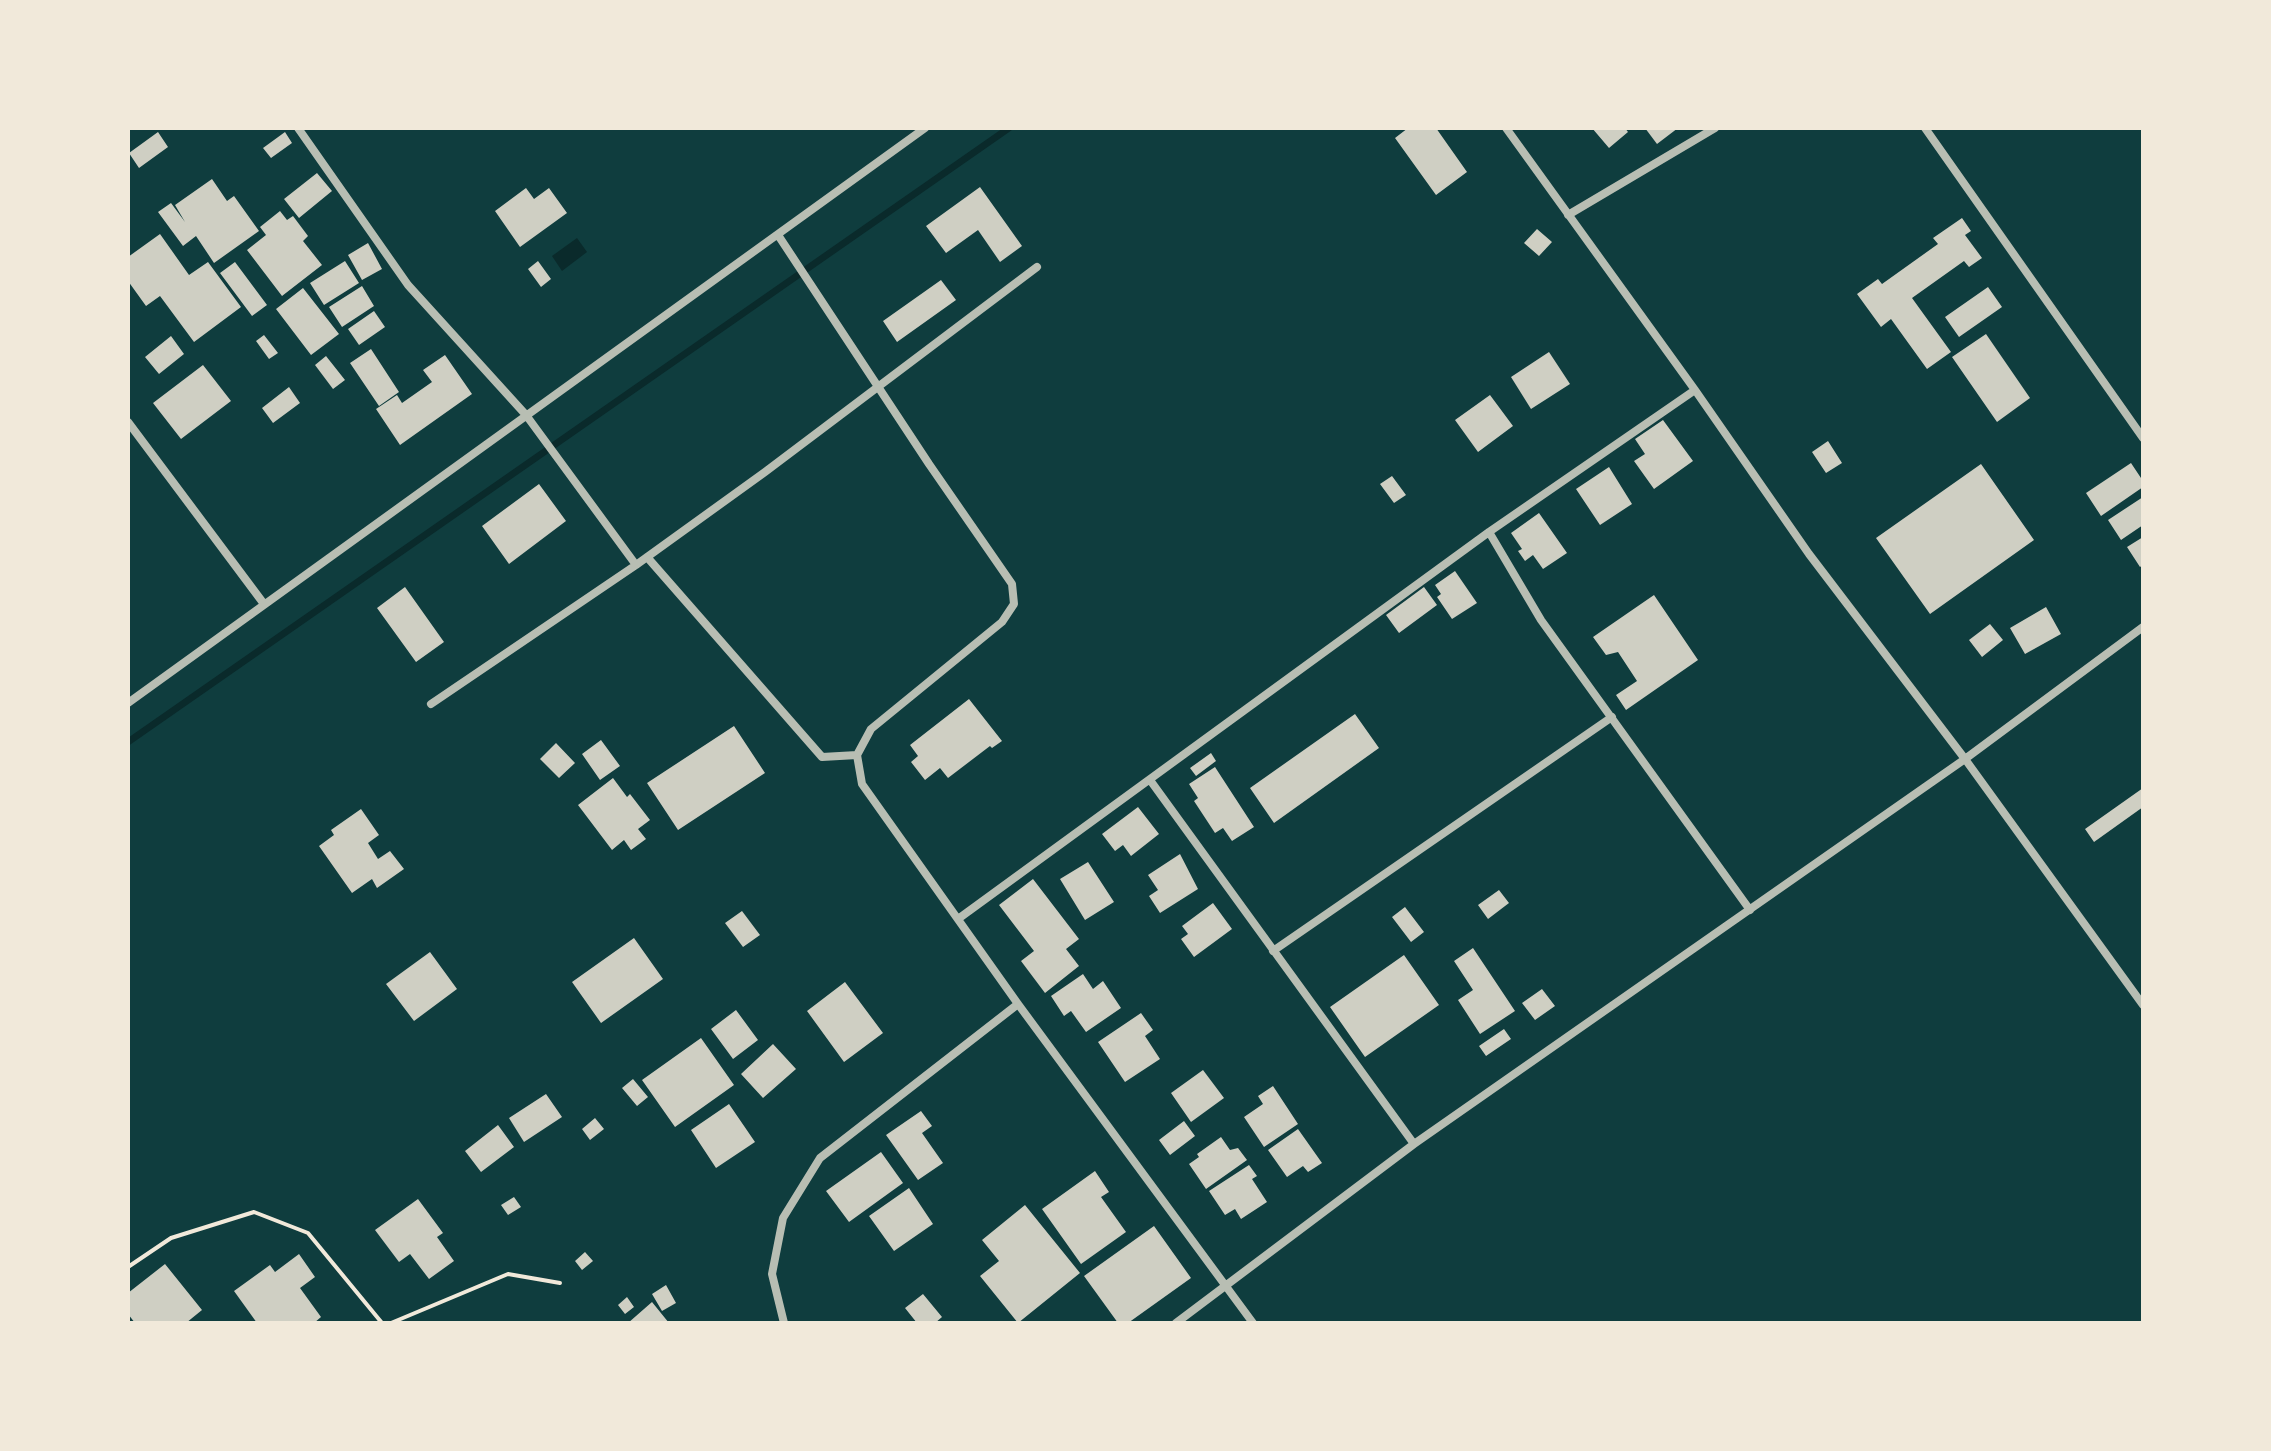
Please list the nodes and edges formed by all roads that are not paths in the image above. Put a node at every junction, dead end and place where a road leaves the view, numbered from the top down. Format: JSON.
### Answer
{"nodes":[{"id":1,"x":311,"y":128,"type":"edge"},
{"id":2,"x":925,"y":128,"type":"edge"},
{"id":3,"x":1506,"y":128,"type":"edge"},
{"id":4,"x":1715,"y":128,"type":"edge"},
{"id":5,"x":1925,"y":128,"type":"edge"},
{"id":6,"x":300,"y":131,"type":"edge"},
{"id":7,"x":1568,"y":215,"type":"junction"},
{"id":8,"x":778,"y":235,"type":"junction"},
{"id":9,"x":1037,"y":267,"type":"dead end"},
{"id":10,"x":879,"y":386,"type":"junction"},
{"id":11,"x":1695,"y":390,"type":"junction"},
{"id":12,"x":526,"y":415,"type":"junction"},
{"id":13,"x":128,"y":422,"type":"edge"},
{"id":14,"x":2143,"y":438,"type":"edge"},
{"id":15,"x":1489,"y":532,"type":"junction"},
{"id":16,"x":647,"y":557,"type":"junction"},
{"id":17,"x":636,"y":565,"type":"junction"},
{"id":18,"x":264,"y":604,"type":"junction"},
{"id":19,"x":2143,"y":627,"type":"edge"},
{"id":20,"x":128,"y":703,"type":"edge"},
{"id":21,"x":431,"y":704,"type":"dead end"},
{"id":22,"x":1612,"y":717,"type":"junction"},
{"id":23,"x":857,"y":755,"type":"junction"},
{"id":24,"x":1965,"y":759,"type":"junction"},
{"id":25,"x":1150,"y":780,"type":"junction"},
{"id":26,"x":1750,"y":910,"type":"junction"},
{"id":27,"x":958,"y":919,"type":"junction"},
{"id":28,"x":1273,"y":951,"type":"junction"},
{"id":29,"x":1018,"y":1004,"type":"junction"},
{"id":30,"x":2143,"y":1005,"type":"edge"},
{"id":31,"x":1414,"y":1144,"type":"junction"},
{"id":32,"x":1226,"y":1286,"type":"junction"},
{"id":33,"x":784,"y":1323,"type":"edge"},
{"id":34,"x":1176,"y":1323,"type":"edge"},
{"id":35,"x":1253,"y":1323,"type":"edge"}],
"edges":[{"from":1,"to":6,"type":"street"},
{"from":2,"to":8,"type":"street"},
{"from":3,"to":7,"type":"street"},
{"from":4,"to":7,"type":"street"},
{"from":5,"to":14,"type":"street"},
{"from":6,"to":12,"type":"street"},
{"from":7,"to":11,"type":"street"},
{"from":8,"to":10,"type":"street"},
{"from":8,"to":12,"type":"street"},
{"from":9,"to":10,"type":"street"},
{"from":10,"to":16,"type":"street"},
{"from":10,"to":23,"type":"street"},
{"from":11,"to":15,"type":"street"},
{"from":11,"to":24,"type":"street"},
{"from":12,"to":17,"type":"street"},
{"from":12,"to":18,"type":"street"},
{"from":13,"to":18,"type":"street"},
{"from":15,"to":22,"type":"street"},
{"from":15,"to":25,"type":"street"},
{"from":16,"to":17,"type":"street"},
{"from":16,"to":23,"type":"street"},
{"from":17,"to":21,"type":"street"},
{"from":18,"to":20,"type":"street"},
{"from":19,"to":24,"type":"street"},
{"from":22,"to":26,"type":"street"},
{"from":22,"to":28,"type":"street"},
{"from":23,"to":27,"type":"street"},
{"from":24,"to":26,"type":"street"},
{"from":24,"to":30,"type":"street"},
{"from":25,"to":27,"type":"street"},
{"from":25,"to":28,"type":"street"},
{"from":26,"to":31,"type":"street"},
{"from":27,"to":29,"type":"street"},
{"from":28,"to":31,"type":"street"},
{"from":29,"to":32,"type":"street"},
{"from":29,"to":33,"type":"street"},
{"from":31,"to":32,"type":"street"},
{"from":32,"to":34,"type":"street"},
{"from":32,"to":35,"type":"street"}]}
